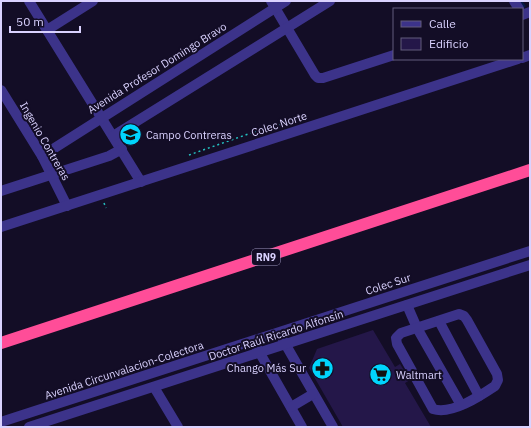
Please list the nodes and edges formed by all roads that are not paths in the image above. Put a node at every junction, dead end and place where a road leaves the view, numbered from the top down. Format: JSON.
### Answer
{"nodes":[{"id":1,"x":29,"y":1,"type":"edge"},
{"id":2,"x":93,"y":1,"type":"edge"},
{"id":3,"x":286,"y":1,"type":"edge"},
{"id":4,"x":330,"y":1,"type":"edge"},
{"id":5,"x":273,"y":4,"type":"edge"},
{"id":6,"x":287,"y":28,"type":"junction"},
{"id":7,"x":47,"y":30,"type":"junction"},
{"id":8,"x":393,"y":55,"type":"edge"},
{"id":9,"x":515,"y":60,"type":"edge"},
{"id":10,"x":1,"y":90,"type":"edge"},
{"id":11,"x":101,"y":117,"type":"junction"},
{"id":12,"x":113,"y":136,"type":"junction"},
{"id":13,"x":122,"y":150,"type":"junction"},
{"id":14,"x":42,"y":156,"type":"junction"},
{"id":15,"x":530,"y":170,"type":"edge"},
{"id":16,"x":52,"y":175,"type":"junction"},
{"id":17,"x":142,"y":182,"type":"junction"},
{"id":18,"x":1,"y":191,"type":"edge"},
{"id":19,"x":67,"y":206,"type":"junction"},
{"id":20,"x":1,"y":227,"type":"edge"},
{"id":21,"x":530,"y":250,"type":"edge"},
{"id":22,"x":492,"y":263,"type":"junction"},
{"id":23,"x":530,"y":265,"type":"edge"},
{"id":24,"x":497,"y":276,"type":"junction"},
{"id":25,"x":407,"y":305,"type":"junction"},
{"id":26,"x":439,"y":321,"type":"junction"},
{"id":27,"x":417,"y":328,"type":"junction"},
{"id":28,"x":280,"y":332,"type":"junction"},
{"id":29,"x":253,"y":340,"type":"junction"},
{"id":30,"x":1,"y":343,"type":"edge"},
{"id":31,"x":285,"y":345,"type":"junction"},
{"id":32,"x":259,"y":354,"type":"junction"},
{"id":33,"x":154,"y":387,"type":"junction"},
{"id":34,"x":313,"y":394,"type":"junction"},
{"id":35,"x":479,"y":396,"type":"junction"},
{"id":36,"x":461,"y":405,"type":"junction"},
{"id":37,"x":50,"y":406,"type":"junction"},
{"id":38,"x":291,"y":407,"type":"junction"},
{"id":39,"x":1,"y":422,"type":"edge"},
{"id":40,"x":56,"y":423,"type":"edge"},
{"id":41,"x":29,"y":427,"type":"edge"},
{"id":42,"x":178,"y":427,"type":"edge"},
{"id":43,"x":302,"y":427,"type":"edge"},
{"id":44,"x":333,"y":427,"type":"edge"}],
"edges":[{"from":1,"to":7,"type":"street"},
{"from":2,"to":7,"type":"street"},
{"from":3,"to":5,"type":"street","name":"Avenida Profesor Domingo Bravo"},
{"from":4,"to":6,"type":"street"},
{"from":5,"to":6,"type":"street"},
{"from":5,"to":11,"type":"street","name":"Avenida Profesor Domingo Bravo"},
{"from":6,"to":8,"type":"street"},
{"from":6,"to":12,"type":"street"},
{"from":7,"to":11,"type":"street"},
{"from":9,"to":17,"type":"street","name":"Colec Norte"},
{"from":10,"to":14,"type":"street","name":"Ingenio Contreras"},
{"from":11,"to":12,"type":"street"},
{"from":11,"to":14,"type":"street","name":"Avenida Profesor Domingo Bravo"},
{"from":12,"to":13,"type":"street"},
{"from":13,"to":16,"type":"street"},
{"from":13,"to":17,"type":"street"},
{"from":14,"to":16,"type":"street","name":"Ingenio Contreras"},
{"from":15,"to":30,"type":"highway","number":"RN9"},
{"from":16,"to":18,"type":"street"},
{"from":16,"to":19,"type":"street","name":"Ingenio Contreras"},
{"from":17,"to":19,"type":"street","name":"Colec Norte"},
{"from":19,"to":20,"type":"street","name":"Colec Norte"},
{"from":21,"to":22,"type":"street","name":"Colec Sur"},
{"from":22,"to":24,"type":"street"},
{"from":22,"to":28,"type":"street","name":"Colec Sur"},
{"from":23,"to":24,"type":"street","name":"Doctor Raúl Ricardo Alfonsín"},
{"from":24,"to":25,"type":"street","name":"Doctor Raúl Ricardo Alfonsín"},
{"from":25,"to":27,"type":"street"},
{"from":25,"to":31,"type":"street","name":"Doctor Raúl Ricardo Alfonsín"},
{"from":26,"to":27,"type":"street"},
{"from":26,"to":35,"type":"street"},
{"from":26,"to":35,"type":"street"},
{"from":27,"to":36,"type":"street"},
{"from":27,"to":36,"type":"street"},
{"from":28,"to":29,"type":"street","name":"Colec Sur"},
{"from":28,"to":31,"type":"street"},
{"from":29,"to":32,"type":"street"},
{"from":29,"to":37,"type":"street","name":"Avenida Circunvalacion-Colectora"},
{"from":31,"to":32,"type":"street","name":"Doctor Raúl Ricardo Alfonsín"},
{"from":31,"to":34,"type":"street"},
{"from":32,"to":33,"type":"street","name":"Doctor Raúl Ricardo Alfonsín"},
{"from":32,"to":38,"type":"street"},
{"from":33,"to":40,"type":"street","name":"Doctor Raúl Ricardo Alfonsín"},
{"from":33,"to":42,"type":"street"},
{"from":34,"to":38,"type":"street"},
{"from":34,"to":44,"type":"street"},
{"from":35,"to":36,"type":"street"},
{"from":37,"to":39,"type":"street","name":"Avenida Circunvalacion-Colectora"},
{"from":37,"to":40,"type":"street"},
{"from":38,"to":43,"type":"street"},
{"from":40,"to":41,"type":"street","name":"Doctor Raúl Ricardo Alfonsín"}]}
